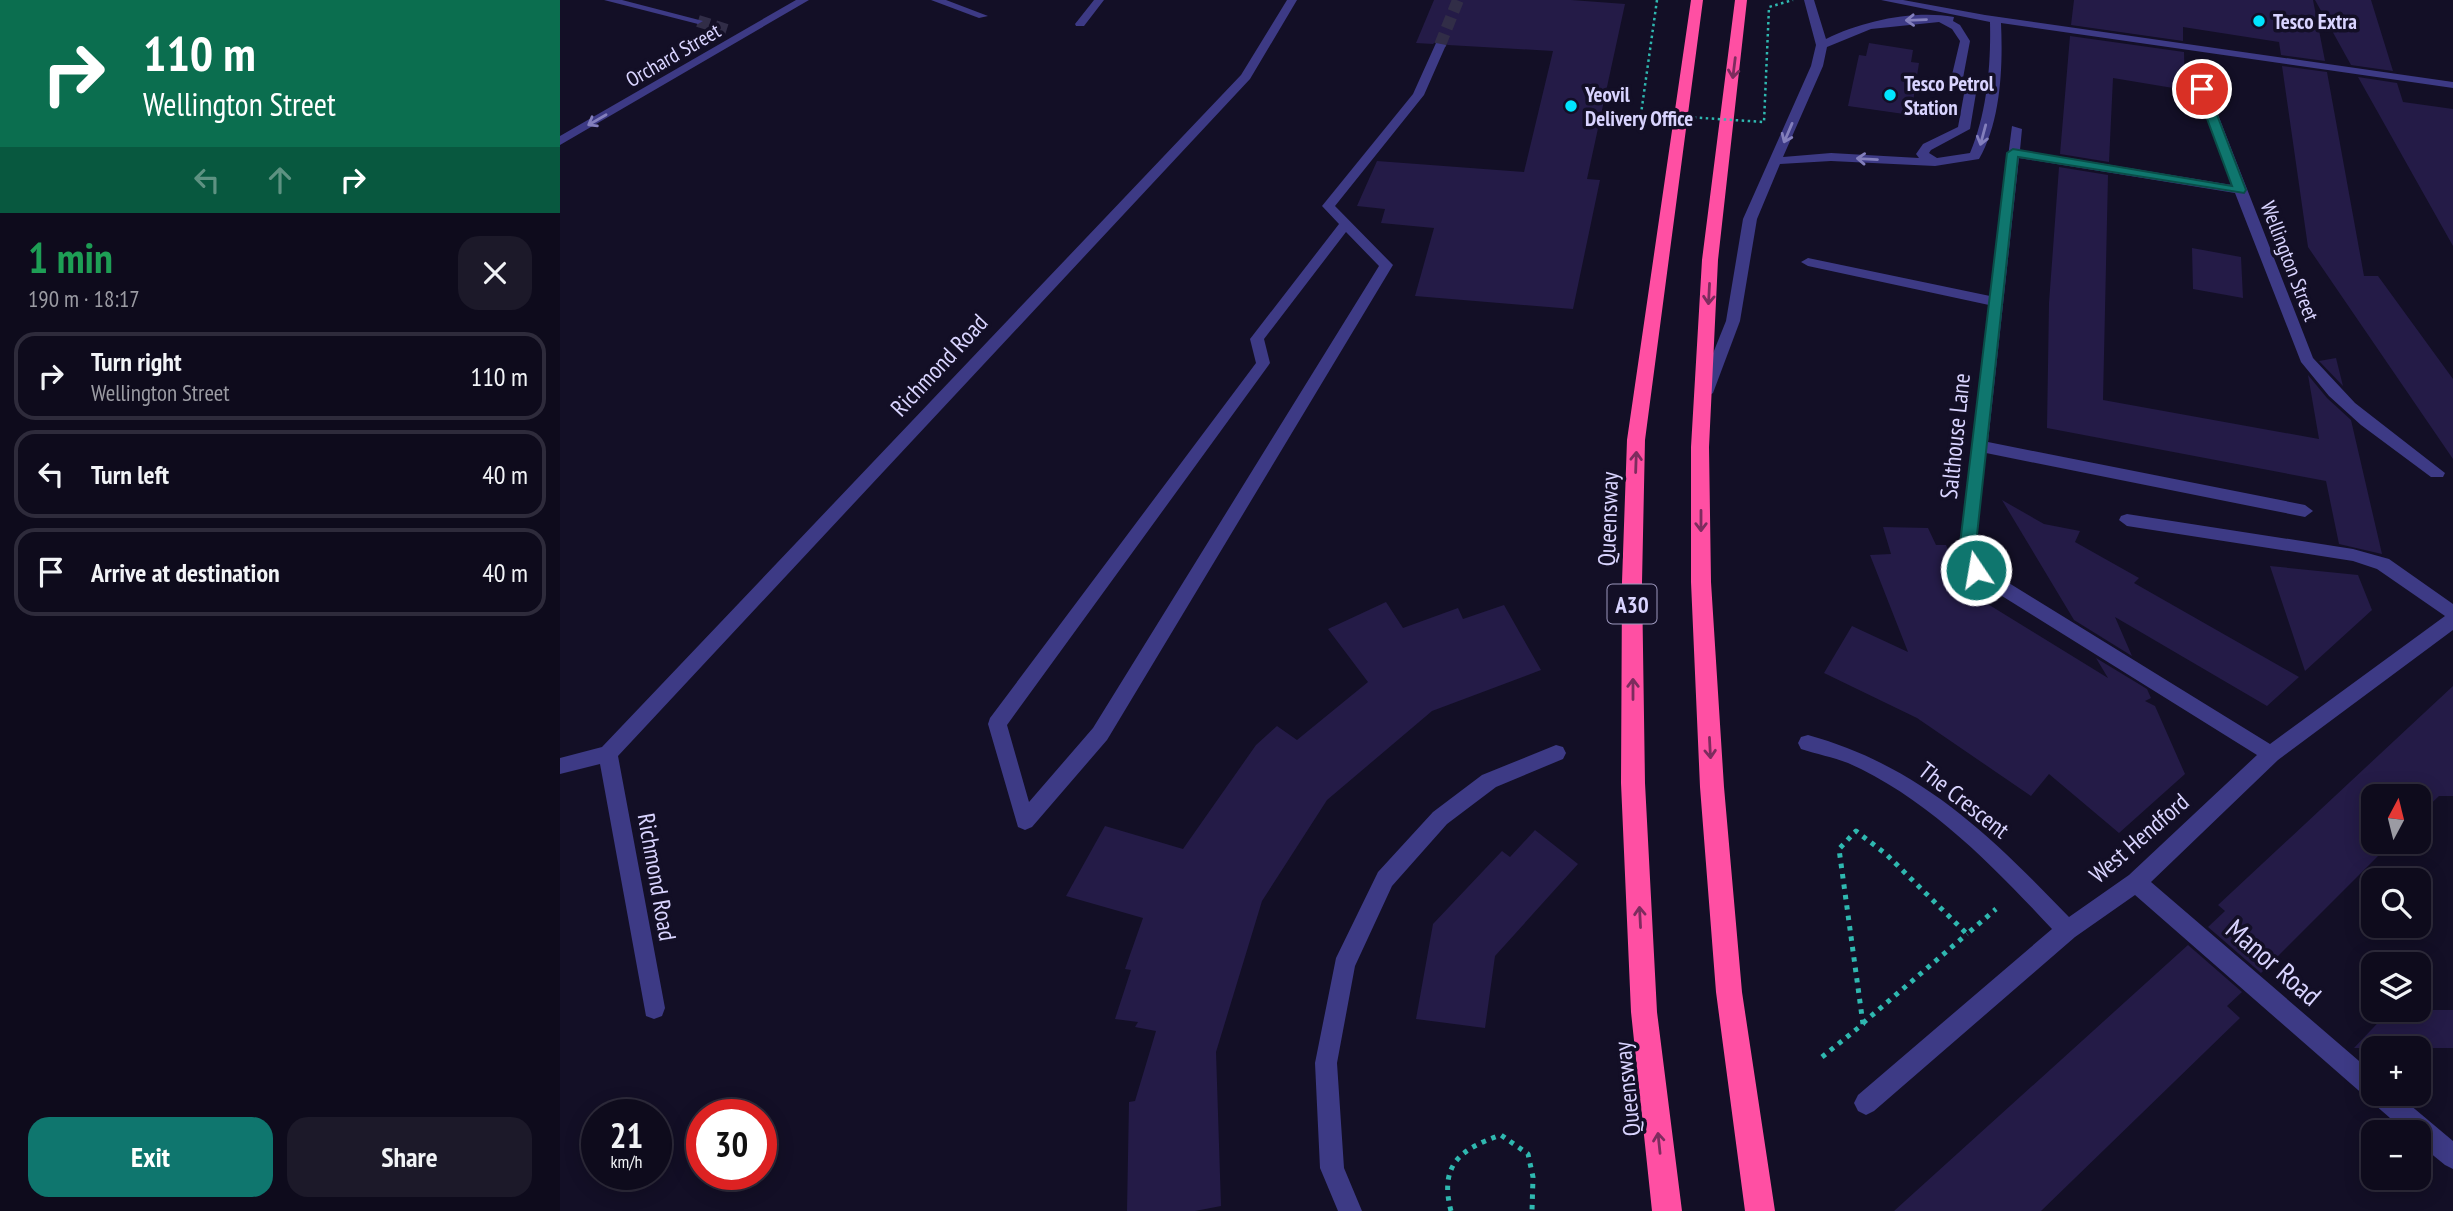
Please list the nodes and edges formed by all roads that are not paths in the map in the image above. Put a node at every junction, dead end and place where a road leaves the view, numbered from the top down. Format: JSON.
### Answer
{"nodes":[{"id":1,"x":609,"y":0,"type":"edge"},
{"id":2,"x":804,"y":0,"type":"edge"},
{"id":3,"x":936,"y":0,"type":"edge"},
{"id":4,"x":1099,"y":0,"type":"edge"},
{"id":5,"x":1292,"y":0,"type":"edge"},
{"id":6,"x":1697,"y":0,"type":"edge"},
{"id":7,"x":1741,"y":0,"type":"edge"},
{"id":8,"x":1809,"y":0,"type":"edge"},
{"id":9,"x":1886,"y":0,"type":"edge"},
{"id":10,"x":983,"y":16,"type":"dead end"},
{"id":11,"x":1990,"y":18,"type":"junction"},
{"id":12,"x":1940,"y":19,"type":"junction"},
{"id":13,"x":698,"y":21,"type":"tunnel mouth"},
{"id":14,"x":1080,"y":24,"type":"dead end"},
{"id":15,"x":727,"y":30,"type":"tunnel mouth"},
{"id":16,"x":746,"y":36,"type":"junction"},
{"id":17,"x":1440,"y":45,"type":"tunnel mouth"},
{"id":18,"x":1822,"y":45,"type":"junction"},
{"id":19,"x":2453,"y":85,"type":"edge"},
{"id":20,"x":2202,"y":89,"type":"dead end"},
{"id":21,"x":2015,"y":129,"type":"dead end"},
{"id":22,"x":560,"y":142,"type":"edge"},
{"id":23,"x":2013,"y":153,"type":"junction"},
{"id":24,"x":1777,"y":162,"type":"junction"},
{"id":25,"x":1935,"y":162,"type":"junction"},
{"id":26,"x":2240,"y":190,"type":"junction"},
{"id":27,"x":1346,"y":224,"type":"junction"},
{"id":28,"x":1808,"y":262,"type":"dead end"},
{"id":29,"x":1995,"y":302,"type":"junction"},
{"id":30,"x":1704,"y":396,"type":"junction"},
{"id":31,"x":1978,"y":446,"type":"junction"},
{"id":32,"x":2437,"y":473,"type":"dead end"},
{"id":33,"x":2305,"y":511,"type":"dead end"},
{"id":34,"x":2127,"y":520,"type":"dead end"},
{"id":35,"x":2453,"y":614,"type":"edge"},
{"id":36,"x":2453,"y":620,"type":"edge"},
{"id":37,"x":1808,"y":743,"type":"dead end"},
{"id":38,"x":1556,"y":753,"type":"dead end"},
{"id":39,"x":608,"y":754,"type":"junction"},
{"id":40,"x":2271,"y":754,"type":"junction"},
{"id":41,"x":560,"y":766,"type":"edge"},
{"id":42,"x":2136,"y":882,"type":"junction"},
{"id":43,"x":2067,"y":930,"type":"junction"},
{"id":44,"x":654,"y":1008,"type":"dead end"},
{"id":45,"x":2361,"y":1078,"type":"edge"},
{"id":46,"x":1866,"y":1103,"type":"dead end"},
{"id":47,"x":2394,"y":1106,"type":"edge"},
{"id":48,"x":2453,"y":1157,"type":"edge"},
{"id":49,"x":1350,"y":1211,"type":"edge"},
{"id":50,"x":1667,"y":1211,"type":"edge"},
{"id":51,"x":1760,"y":1211,"type":"edge"}],
"edges":[{"from":1,"to":13,"type":"street"},
{"from":2,"to":16,"type":"street","name":"Orchard Street"},
{"from":3,"to":10,"type":"street"},
{"from":4,"to":14,"type":"street"},
{"from":5,"to":39,"type":"street","name":"Richmond Road"},
{"from":50,"to":6,"type":"highway","name":"Queensway","number":"A30","one_way":true},
{"from":7,"to":30,"type":"highway","one_way":true},
{"from":8,"to":18,"type":"street"},
{"from":9,"to":11,"type":"street"},
{"from":11,"to":12,"type":"street"},
{"from":11,"to":19,"type":"street"},
{"from":11,"to":25,"type":"street","one_way":true},
{"from":12,"to":18,"type":"street","one_way":true},
{"from":12,"to":25,"type":"street"},
{"from":15,"to":16,"type":"street"},
{"from":16,"to":22,"type":"street","name":"Orchard Street","one_way":true},
{"from":17,"to":27,"type":"street"},
{"from":18,"to":24,"type":"street","one_way":true},
{"from":20,"to":26,"type":"street"},
{"from":21,"to":23,"type":"street","name":"Salthouse Lane"},
{"from":23,"to":26,"type":"street","name":"Wellington Street"},
{"from":23,"to":29,"type":"street","name":"Salthouse Lane"},
{"from":25,"to":24,"type":"street","one_way":true},
{"from":24,"to":30,"type":"street"},
{"from":26,"to":32,"type":"street","name":"Wellington Street"},
{"from":27,"to":27,"type":"street"},
{"from":28,"to":29,"type":"street"},
{"from":29,"to":31,"type":"street","name":"Salthouse Lane"},
{"from":30,"to":51,"type":"highway","one_way":true},
{"from":31,"to":33,"type":"street"},
{"from":31,"to":40,"type":"street","name":"Salthouse Lane"},
{"from":34,"to":35,"type":"street"},
{"from":36,"to":40,"type":"street","name":"West Hendford"},
{"from":37,"to":43,"type":"street","name":"The Crescent"},
{"from":38,"to":49,"type":"street"},
{"from":39,"to":41,"type":"street"},
{"from":39,"to":44,"type":"street","name":"Richmond Road"},
{"from":40,"to":42,"type":"street","name":"West Hendford"},
{"from":42,"to":43,"type":"street","name":"West Hendford"},
{"from":42,"to":45,"type":"street","name":"Manor Road"},
{"from":43,"to":46,"type":"street","name":"West Hendford"},
{"from":47,"to":48,"type":"street"}]}
